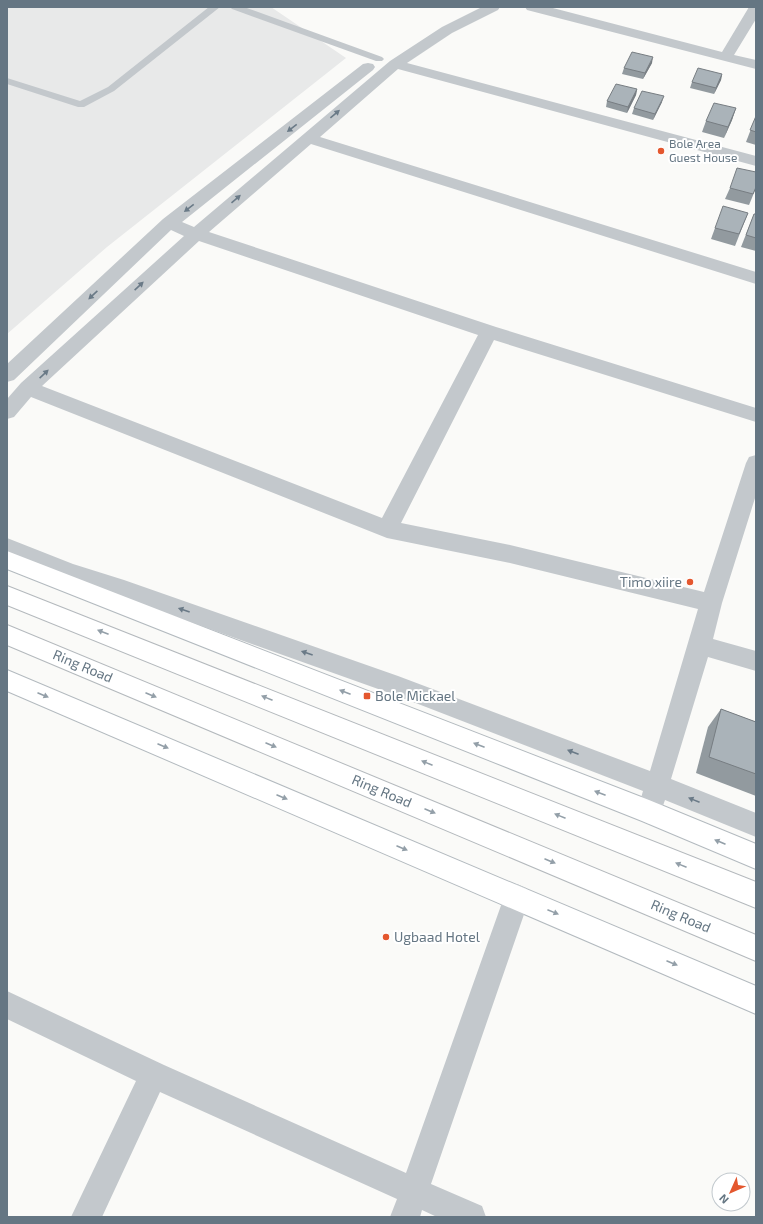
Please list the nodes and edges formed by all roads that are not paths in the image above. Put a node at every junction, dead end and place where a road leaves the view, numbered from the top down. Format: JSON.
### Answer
{"nodes":[{"id":1,"x":215,"y":7,"type":"edge"},
{"id":2,"x":235,"y":7,"type":"edge"},
{"id":3,"x":459,"y":7,"type":"edge"},
{"id":4,"x":493,"y":7,"type":"edge"},
{"id":5,"x":532,"y":7,"type":"edge"},
{"id":6,"x":756,"y":7,"type":"edge"},
{"id":7,"x":379,"y":58,"type":"junction"},
{"id":8,"x":725,"y":58,"type":"junction"},
{"id":9,"x":395,"y":64,"type":"junction"},
{"id":10,"x":756,"y":65,"type":"edge"},
{"id":11,"x":7,"y":81,"type":"edge"},
{"id":12,"x":307,"y":138,"type":"junction"},
{"id":13,"x":756,"y":161,"type":"edge"},
{"id":14,"x":169,"y":223,"type":"junction"},
{"id":15,"x":196,"y":234,"type":"junction"},
{"id":16,"x":756,"y":278,"type":"edge"},
{"id":17,"x":489,"y":332,"type":"junction"},
{"id":18,"x":7,"y":375,"type":"edge"},
{"id":19,"x":28,"y":388,"type":"junction"},
{"id":20,"x":7,"y":412,"type":"edge"},
{"id":21,"x":756,"y":415,"type":"edge"},
{"id":22,"x":756,"y":463,"type":"edge"},
{"id":23,"x":387,"y":529,"type":"junction"},
{"id":24,"x":7,"y":547,"type":"edge"},
{"id":25,"x":7,"y":560,"type":"edge"},
{"id":26,"x":7,"y":595,"type":"edge"},
{"id":27,"x":711,"y":603,"type":"junction"},
{"id":28,"x":7,"y":635,"type":"edge"},
{"id":29,"x":700,"y":645,"type":"junction"},
{"id":30,"x":756,"y":661,"type":"edge"},
{"id":31,"x":7,"y":680,"type":"edge"},
{"id":32,"x":657,"y":785,"type":"junction"},
{"id":33,"x":649,"y":812,"type":"junction"},
{"id":34,"x":756,"y":825,"type":"edge"},
{"id":35,"x":756,"y":857,"type":"edge"},
{"id":36,"x":756,"y":895,"type":"edge"},
{"id":37,"x":517,"y":897,"type":"junction"},
{"id":38,"x":756,"y":948,"type":"edge"},
{"id":39,"x":756,"y":1000,"type":"edge"},
{"id":40,"x":7,"y":1005,"type":"edge"},
{"id":41,"x":154,"y":1075,"type":"junction"},
{"id":42,"x":410,"y":1204,"type":"edge"},
{"id":43,"x":86,"y":1217,"type":"edge"},
{"id":44,"x":471,"y":1217,"type":"edge"}],
"edges":[{"from":1,"to":11,"type":"lane"},
{"from":2,"to":7,"type":"lane"},
{"from":3,"to":7,"type":"street"},
{"from":4,"to":9,"type":"street"},
{"from":5,"to":8,"type":"street"},
{"from":6,"to":8,"type":"street"},
{"from":7,"to":14,"type":"street","one_way":true},
{"from":8,"to":10,"type":"street"},
{"from":12,"to":9,"type":"street","one_way":true},
{"from":9,"to":13,"type":"street"},
{"from":15,"to":12,"type":"street","one_way":true},
{"from":12,"to":16,"type":"street"},
{"from":14,"to":15,"type":"street"},
{"from":14,"to":18,"type":"street","one_way":true},
{"from":15,"to":17,"type":"street"},
{"from":19,"to":15,"type":"street","one_way":true},
{"from":17,"to":21,"type":"street"},
{"from":17,"to":23,"type":"street"},
{"from":19,"to":20,"type":"street"},
{"from":19,"to":23,"type":"street"},
{"from":22,"to":27,"type":"street"},
{"from":23,"to":27,"type":"street"},
{"from":32,"to":24,"type":"street","one_way":true},
{"from":33,"to":25,"type":"main road","one_way":true},
{"from":36,"to":26,"type":"main road","one_way":true},
{"from":27,"to":29,"type":"street"},
{"from":28,"to":38,"type":"main road","name":"Ring Road","one_way":true},
{"from":29,"to":30,"type":"street"},
{"from":29,"to":32,"type":"street"},
{"from":31,"to":37,"type":"main road","one_way":true},
{"from":32,"to":33,"type":"street"},
{"from":34,"to":32,"type":"street","one_way":true},
{"from":35,"to":33,"type":"main road","one_way":true},
{"from":37,"to":39,"type":"main road","one_way":true},
{"from":37,"to":42,"type":"street"},
{"from":40,"to":41,"type":"street"},
{"from":41,"to":42,"type":"street"},
{"from":41,"to":43,"type":"street"},
{"from":42,"to":44,"type":"street"}]}
